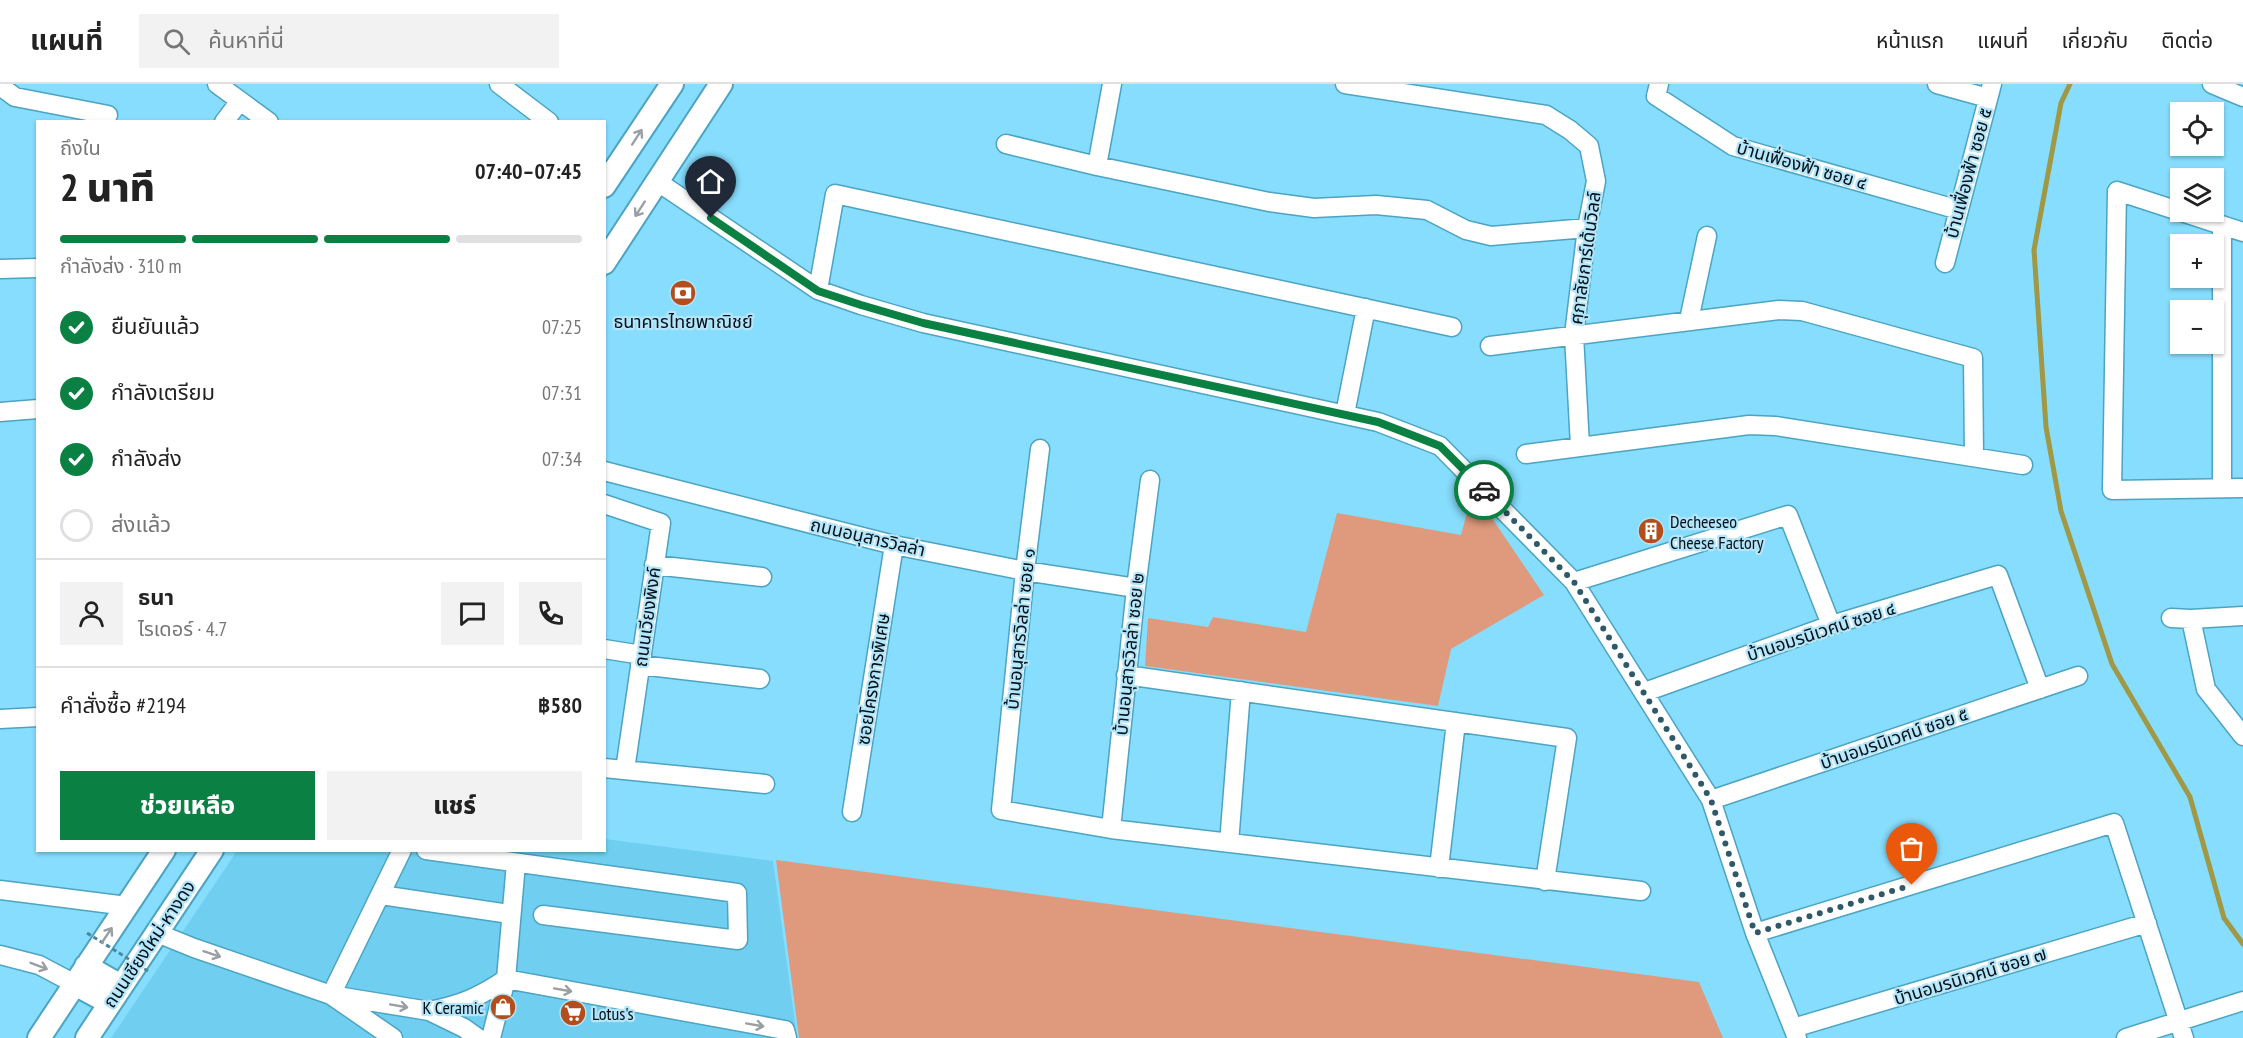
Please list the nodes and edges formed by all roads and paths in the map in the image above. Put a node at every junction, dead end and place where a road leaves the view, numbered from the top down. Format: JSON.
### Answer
{"nodes":[{"id":1,"x":218,"y":84,"type":"edge"},
{"id":2,"x":499,"y":84,"type":"edge"},
{"id":3,"x":672,"y":84,"type":"edge"},
{"id":4,"x":722,"y":84,"type":"edge"},
{"id":5,"x":1112,"y":84,"type":"edge"},
{"id":6,"x":1345,"y":84,"type":"edge"},
{"id":7,"x":1937,"y":84,"type":"edge"},
{"id":8,"x":2212,"y":84,"type":"edge"},
{"id":9,"x":0,"y":86,"type":"edge"},
{"id":10,"x":1658,"y":90,"type":"edge"},
{"id":11,"x":1990,"y":91,"type":"edge"},
{"id":12,"x":2243,"y":97,"type":"edge"},
{"id":13,"x":240,"y":101,"type":"junction"},
{"id":14,"x":108,"y":115,"type":"dead end"},
{"id":15,"x":226,"y":120,"type":"edge"},
{"id":16,"x":266,"y":120,"type":"edge"},
{"id":17,"x":546,"y":120,"type":"edge"},
{"id":18,"x":1006,"y":144,"type":"dead end"},
{"id":19,"x":1097,"y":166,"type":"junction"},
{"id":20,"x":608,"y":173,"type":"edge"},
{"id":21,"x":658,"y":182,"type":"junction"},
{"id":22,"x":1959,"y":210,"type":"junction"},
{"id":23,"x":2222,"y":225,"type":"junction"},
{"id":24,"x":1587,"y":228,"type":"junction"},
{"id":25,"x":2243,"y":232,"type":"edge"},
{"id":26,"x":1707,"y":236,"type":"dead end"},
{"id":27,"x":606,"y":260,"type":"edge"},
{"id":28,"x":1945,"y":263,"type":"dead end"},
{"id":29,"x":36,"y":268,"type":"edge"},
{"id":30,"x":0,"y":269,"type":"edge"},
{"id":31,"x":818,"y":291,"type":"junction"},
{"id":32,"x":1366,"y":308,"type":"junction"},
{"id":33,"x":1689,"y":320,"type":"junction"},
{"id":34,"x":1452,"y":327,"type":"dead end"},
{"id":35,"x":1574,"y":335,"type":"junction"},
{"id":36,"x":1490,"y":346,"type":"dead end"},
{"id":37,"x":36,"y":409,"type":"edge"},
{"id":38,"x":0,"y":412,"type":"edge"},
{"id":39,"x":1345,"y":414,"type":"junction"},
{"id":40,"x":1580,"y":446,"type":"junction"},
{"id":41,"x":1040,"y":449,"type":"dead end"},
{"id":42,"x":1526,"y":454,"type":"dead end"},
{"id":43,"x":1974,"y":457,"type":"junction"},
{"id":44,"x":2023,"y":465,"type":"dead end"},
{"id":45,"x":606,"y":472,"type":"edge"},
{"id":46,"x":1150,"y":480,"type":"dead end"},
{"id":47,"x":2222,"y":488,"type":"junction"},
{"id":48,"x":2243,"y":488,"type":"edge"},
{"id":49,"x":606,"y":505,"type":"edge"},
{"id":50,"x":894,"y":545,"type":"junction"},
{"id":51,"x":654,"y":565,"type":"junction"},
{"id":52,"x":1025,"y":571,"type":"junction"},
{"id":53,"x":762,"y":577,"type":"dead end"},
{"id":54,"x":1574,"y":582,"type":"junction"},
{"id":55,"x":1136,"y":588,"type":"junction"},
{"id":56,"x":2243,"y":616,"type":"edge"},
{"id":57,"x":2170,"y":618,"type":"dead end"},
{"id":58,"x":2191,"y":619,"type":"junction"},
{"id":59,"x":1831,"y":626,"type":"junction"},
{"id":60,"x":606,"y":650,"type":"edge"},
{"id":61,"x":641,"y":660,"type":"junction"},
{"id":62,"x":1126,"y":675,"type":"junction"},
{"id":63,"x":2078,"y":676,"type":"dead end"},
{"id":64,"x":760,"y":680,"type":"dead end"},
{"id":65,"x":2040,"y":689,"type":"junction"},
{"id":66,"x":1240,"y":692,"type":"junction"},
{"id":67,"x":1645,"y":692,"type":"junction"},
{"id":68,"x":36,"y":717,"type":"edge"},
{"id":69,"x":0,"y":719,"type":"edge"},
{"id":70,"x":1456,"y":722,"type":"junction"},
{"id":71,"x":2243,"y":736,"type":"edge"},
{"id":72,"x":606,"y":768,"type":"edge"},
{"id":73,"x":626,"y":770,"type":"junction"},
{"id":74,"x":765,"y":784,"type":"dead end"},
{"id":75,"x":1711,"y":800,"type":"junction"},
{"id":76,"x":852,"y":812,"type":"dead end"},
{"id":77,"x":1111,"y":829,"type":"junction"},
{"id":78,"x":1229,"y":843,"type":"junction"},
{"id":79,"x":163,"y":852,"type":"edge"},
{"id":80,"x":211,"y":852,"type":"edge"},
{"id":81,"x":401,"y":852,"type":"edge"},
{"id":82,"x":440,"y":852,"type":"edge"},
{"id":83,"x":516,"y":863,"type":"junction"},
{"id":84,"x":1439,"y":868,"type":"junction"},
{"id":85,"x":1545,"y":881,"type":"junction"},
{"id":86,"x":0,"y":890,"type":"edge"},
{"id":87,"x":1641,"y":891,"type":"dead end"},
{"id":88,"x":381,"y":896,"type":"junction"},
{"id":89,"x":126,"y":906,"type":"junction"},
{"id":90,"x":510,"y":914,"type":"junction"},
{"id":91,"x":543,"y":915,"type":"dead end"},
{"id":92,"x":2147,"y":923,"type":"junction"},
{"id":93,"x":87,"y":933,"type":"dead end"},
{"id":94,"x":157,"y":933,"type":"junction"},
{"id":95,"x":1755,"y":933,"type":"junction"},
{"id":96,"x":0,"y":955,"type":"edge"},
{"id":97,"x":148,"y":971,"type":"dead end"},
{"id":98,"x":80,"y":975,"type":"junction"},
{"id":99,"x":506,"y":979,"type":"junction"},
{"id":100,"x":116,"y":994,"type":"junction"},
{"id":101,"x":332,"y":994,"type":"junction"},
{"id":102,"x":2243,"y":1001,"type":"edge"},
{"id":103,"x":429,"y":1011,"type":"junction"},
{"id":104,"x":2181,"y":1029,"type":"edge"},
{"id":105,"x":1795,"y":1033,"type":"edge"},
{"id":106,"x":39,"y":1038,"type":"edge"},
{"id":107,"x":87,"y":1038,"type":"edge"},
{"id":108,"x":393,"y":1038,"type":"edge"},
{"id":109,"x":478,"y":1038,"type":"edge"},
{"id":110,"x":491,"y":1038,"type":"edge"},
{"id":111,"x":787,"y":1038,"type":"edge"},
{"id":112,"x":2126,"y":1038,"type":"edge"}],
"edges":[{"from":1,"to":13,"type":"street"},
{"from":2,"to":17,"type":"street"},
{"from":20,"to":3,"type":"main road","one_way":true},
{"from":4,"to":21,"type":"main road"},
{"from":5,"to":19,"type":"street"},
{"from":6,"to":24,"type":"street","name":"ศุภาลัยการ์เด้นวิลล์"},
{"from":7,"to":11,"type":"street"},
{"from":8,"to":12,"type":"street"},
{"from":9,"to":14,"type":"street"},
{"from":10,"to":22,"type":"street","name":"บ้านเฟื่องฟ้า ซอย ๔"},
{"from":11,"to":22,"type":"street","name":"บ้านเฟื่องฟ้า ซอย ๕"},
{"from":13,"to":15,"type":"street"},
{"from":13,"to":16,"type":"street"},
{"from":18,"to":19,"type":"street"},
{"from":19,"to":24,"type":"street"},
{"from":21,"to":27,"type":"main road","one_way":true},
{"from":21,"to":31,"type":"street"},
{"from":22,"to":28,"type":"street","name":"บ้านเฟื่องฟ้า ซอย ๕"},
{"from":23,"to":25,"type":"street"},
{"from":23,"to":47,"type":"street"},
{"from":23,"to":47,"type":"street"},
{"from":24,"to":35,"type":"street","name":"ศุภาลัยการ์เด้นวิลล์"},
{"from":26,"to":33,"type":"street"},
{"from":29,"to":30,"type":"street"},
{"from":31,"to":32,"type":"street"},
{"from":31,"to":39,"type":"street"},
{"from":32,"to":34,"type":"street"},
{"from":32,"to":39,"type":"street"},
{"from":33,"to":35,"type":"street"},
{"from":33,"to":43,"type":"street"},
{"from":35,"to":36,"type":"street"},
{"from":35,"to":40,"type":"street","name":"ศุภาลัยการ์เด้นวิลล์"},
{"from":37,"to":38,"type":"street"},
{"from":39,"to":54,"type":"street"},
{"from":40,"to":42,"type":"street"},
{"from":40,"to":43,"type":"street"},
{"from":41,"to":52,"type":"street","name":"บ้านอนุสารวิลล่า ซอย ๑"},
{"from":43,"to":44,"type":"street"},
{"from":45,"to":50,"type":"street","name":"ถนนอนุสารวิลล่า"},
{"from":46,"to":55,"type":"street","name":"บ้านอนุสารวิลล่า ซอย ๒"},
{"from":47,"to":48,"type":"street"},
{"from":49,"to":51,"type":"street","name":"ถนนเวียงพิงค์"},
{"from":50,"to":52,"type":"street","name":"ถนนอนุสารวิลล่า"},
{"from":50,"to":76,"type":"street","name":"ซอยโครงการพิเศษ"},
{"from":51,"to":53,"type":"street"},
{"from":51,"to":61,"type":"street","name":"ถนนเวียงพิงค์"},
{"from":52,"to":55,"type":"street","name":"ถนนอนุสารวิลล่า"},
{"from":52,"to":77,"type":"street","name":"บ้านอนุสารวิลล่า ซอย ๑"},
{"from":54,"to":59,"type":"street"},
{"from":54,"to":67,"type":"street"},
{"from":55,"to":62,"type":"street","name":"บ้านอนุสารวิลล่า ซอย ๒"},
{"from":56,"to":58,"type":"street"},
{"from":57,"to":58,"type":"street"},
{"from":58,"to":71,"type":"street"},
{"from":59,"to":65,"type":"street","name":"บ้านอมรนิเวศน์ ซอย ๔"},
{"from":59,"to":67,"type":"street","name":"บ้านอมรนิเวศน์ ซอย ๔"},
{"from":60,"to":61,"type":"street"},
{"from":61,"to":64,"type":"street"},
{"from":61,"to":73,"type":"street","name":"ถนนเวียงพิงค์"},
{"from":62,"to":66,"type":"street"},
{"from":62,"to":77,"type":"street","name":"บ้านอนุสารวิลล่า ซอย ๒"},
{"from":63,"to":65,"type":"street","name":"บ้านอมรนิเวศน์ ซอย ๕"},
{"from":65,"to":75,"type":"street","name":"บ้านอมรนิเวศน์ ซอย ๕"},
{"from":66,"to":70,"type":"street"},
{"from":66,"to":78,"type":"street"},
{"from":67,"to":75,"type":"street"},
{"from":68,"to":69,"type":"street"},
{"from":70,"to":84,"type":"street"},
{"from":70,"to":85,"type":"street"},
{"from":72,"to":73,"type":"street"},
{"from":73,"to":74,"type":"street"},
{"from":75,"to":95,"type":"street"},
{"from":77,"to":78,"type":"street"},
{"from":78,"to":84,"type":"street"},
{"from":79,"to":89,"type":"main road"},
{"from":80,"to":94,"type":"main road","name":"ถนนเชียงใหม่-หางดง"},
{"from":81,"to":88,"type":"street"},
{"from":82,"to":83,"type":"street"},
{"from":83,"to":90,"type":"street"},
{"from":83,"to":91,"type":"street"},
{"from":84,"to":85,"type":"street"},
{"from":85,"to":87,"type":"street"},
{"from":86,"to":89,"type":"street"},
{"from":88,"to":90,"type":"street"},
{"from":88,"to":101,"type":"street"},
{"from":98,"to":89,"type":"main road","one_way":true},
{"from":90,"to":99,"type":"street"},
{"from":92,"to":95,"type":"street"},
{"from":92,"to":104,"type":"street"},
{"from":92,"to":105,"type":"street","name":"บ้านอมรนิเวศน์ ซอย ๗"},
{"from":93,"to":97,"type":"path","bridge":true},
{"from":94,"to":100,"type":"main road","name":"ถนนเชียงใหม่-หางดง"},
{"from":94,"to":101,"type":"street","one_way":true},
{"from":95,"to":105,"type":"street"},
{"from":96,"to":98,"type":"street","one_way":true},
{"from":98,"to":100,"type":"main road"},
{"from":98,"to":106,"type":"main road"},
{"from":99,"to":103,"type":"street"},
{"from":99,"to":110,"type":"street"},
{"from":99,"to":111,"type":"street","one_way":true},
{"from":100,"to":107,"type":"main road","name":"ถนนเชียงใหม่-หางดง"},
{"from":101,"to":103,"type":"street","one_way":true},
{"from":101,"to":108,"type":"street"},
{"from":102,"to":104,"type":"street"},
{"from":103,"to":109,"type":"street"},
{"from":104,"to":112,"type":"street"}]}
